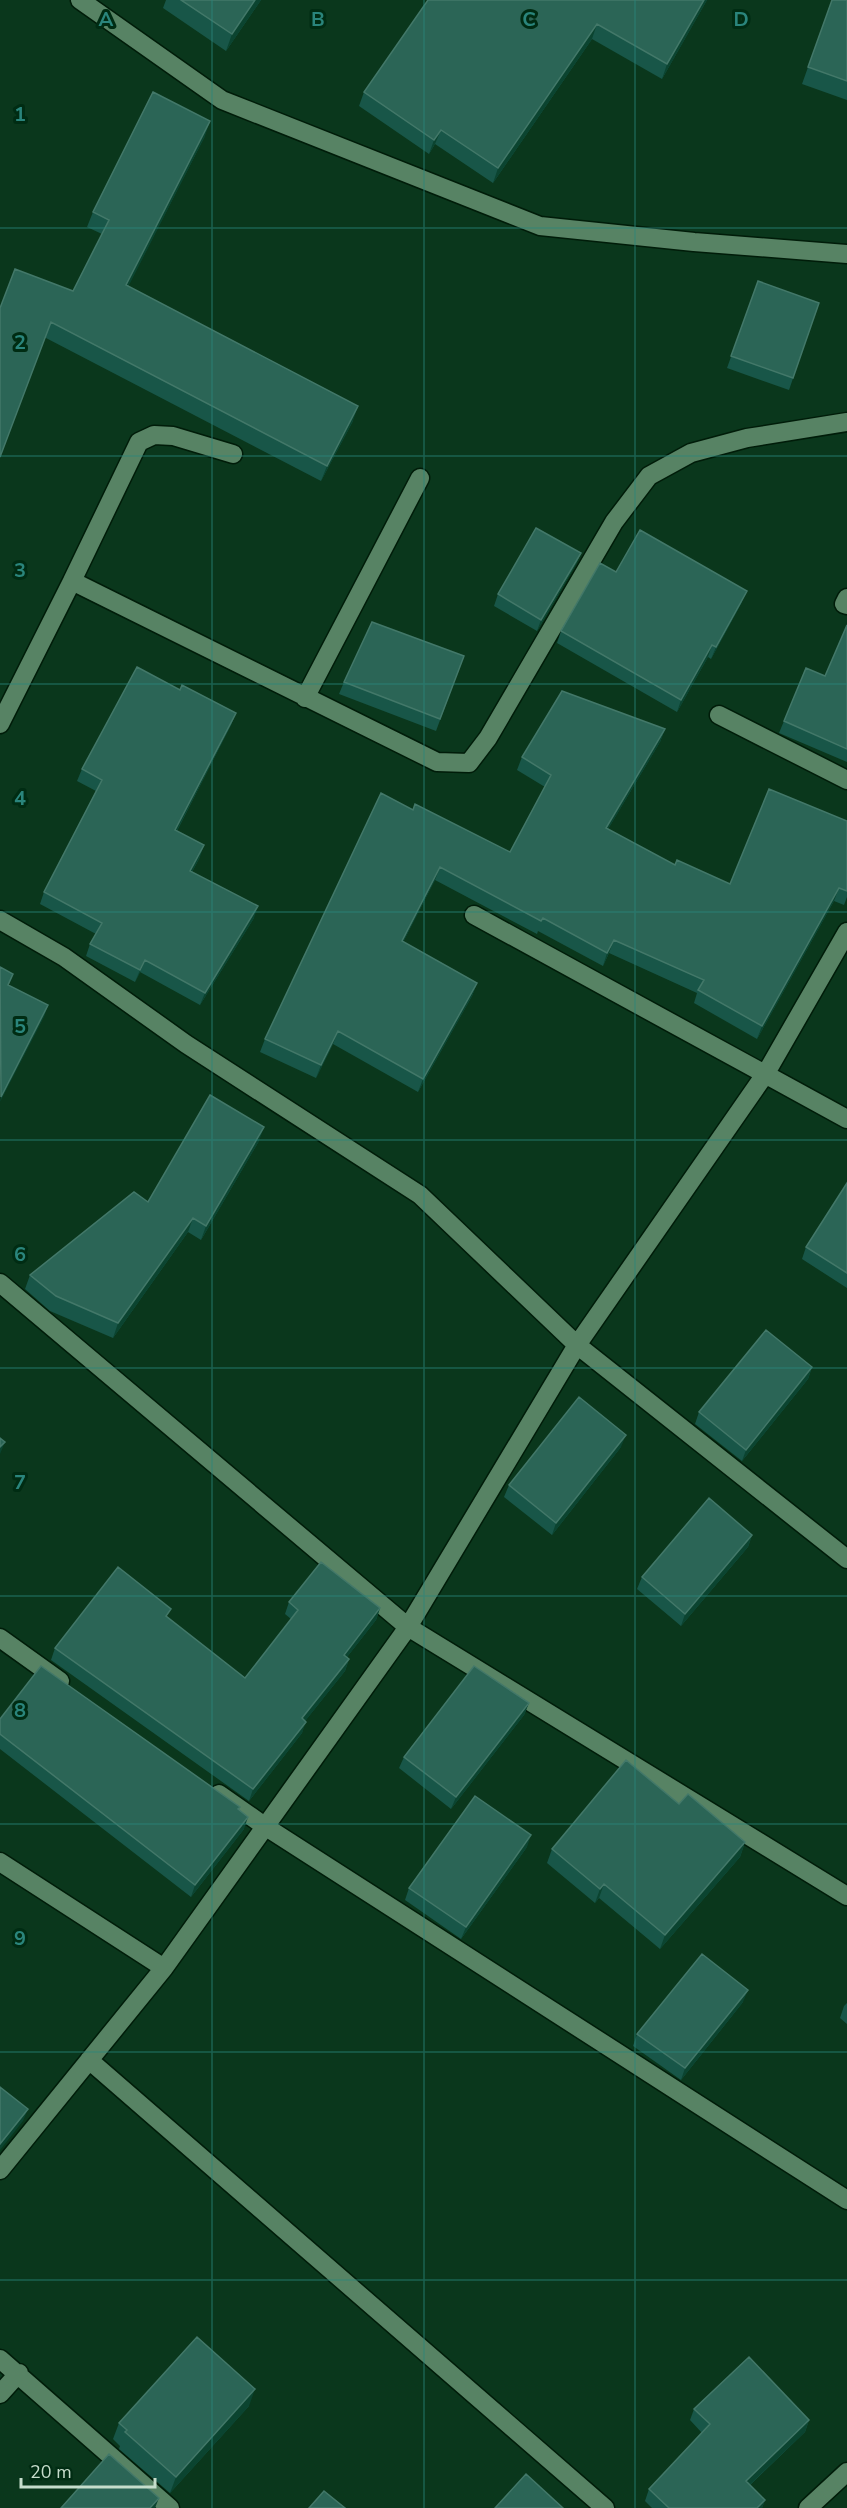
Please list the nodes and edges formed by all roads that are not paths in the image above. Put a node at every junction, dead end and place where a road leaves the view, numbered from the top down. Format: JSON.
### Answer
{"nodes":[{"id":1,"x":81,"y":0,"type":"edge"},
{"id":2,"x":847,"y":254,"type":"edge"},
{"id":3,"x":847,"y":422,"type":"edge"},
{"id":4,"x":233,"y":454,"type":"dead end"},
{"id":5,"x":420,"y":478,"type":"dead end"},
{"id":6,"x":72,"y":581,"type":"junction"},
{"id":7,"x":847,"y":598,"type":"edge"},
{"id":8,"x":847,"y":605,"type":"edge"},
{"id":9,"x":305,"y":698,"type":"junction"},
{"id":10,"x":719,"y":715,"type":"dead end"},
{"id":11,"x":0,"y":724,"type":"edge"},
{"id":12,"x":847,"y":780,"type":"edge"},
{"id":13,"x":474,"y":915,"type":"dead end"},
{"id":14,"x":0,"y":921,"type":"edge"},
{"id":15,"x":847,"y":932,"type":"edge"},
{"id":16,"x":766,"y":1073,"type":"junction"},
{"id":17,"x":847,"y":1119,"type":"edge"},
{"id":18,"x":0,"y":1283,"type":"edge"},
{"id":19,"x":577,"y":1345,"type":"junction"},
{"id":20,"x":847,"y":1559,"type":"edge"},
{"id":21,"x":408,"y":1627,"type":"junction"},
{"id":22,"x":0,"y":1638,"type":"edge"},
{"id":23,"x":76,"y":1692,"type":"edge"},
{"id":24,"x":209,"y":1787,"type":"edge"},
{"id":25,"x":266,"y":1827,"type":"junction"},
{"id":26,"x":0,"y":1863,"type":"edge"},
{"id":27,"x":847,"y":1896,"type":"edge"},
{"id":28,"x":164,"y":1968,"type":"junction"},
{"id":29,"x":89,"y":2060,"type":"junction"},
{"id":30,"x":0,"y":2170,"type":"edge"},
{"id":31,"x":847,"y":2200,"type":"edge"},
{"id":32,"x":0,"y":2359,"type":"edge"},
{"id":33,"x":19,"y":2373,"type":"junction"},
{"id":34,"x":0,"y":2394,"type":"edge"},
{"id":35,"x":847,"y":2472,"type":"edge"},
{"id":36,"x":170,"y":2508,"type":"edge"},
{"id":37,"x":605,"y":2508,"type":"edge"},
{"id":38,"x":808,"y":2508,"type":"edge"}],
"edges":[{"from":1,"to":2,"type":"street"},
{"from":3,"to":9,"type":"street"},
{"from":4,"to":6,"type":"street"},
{"from":5,"to":9,"type":"street"},
{"from":6,"to":9,"type":"street"},
{"from":6,"to":11,"type":"street"},
{"from":7,"to":8,"type":"street"},
{"from":10,"to":12,"type":"street"},
{"from":13,"to":16,"type":"street"},
{"from":14,"to":19,"type":"street"},
{"from":15,"to":16,"type":"street"},
{"from":16,"to":17,"type":"street"},
{"from":16,"to":19,"type":"street"},
{"from":18,"to":21,"type":"street"},
{"from":19,"to":20,"type":"street"},
{"from":19,"to":21,"type":"street"},
{"from":21,"to":25,"type":"street"},
{"from":21,"to":27,"type":"street"},
{"from":22,"to":23,"type":"street"},
{"from":24,"to":25,"type":"street"},
{"from":25,"to":28,"type":"street"},
{"from":25,"to":31,"type":"street"},
{"from":26,"to":28,"type":"street"},
{"from":28,"to":29,"type":"street"},
{"from":29,"to":30,"type":"street"},
{"from":29,"to":37,"type":"street"},
{"from":32,"to":33,"type":"street"},
{"from":33,"to":34,"type":"street"},
{"from":33,"to":36,"type":"street"},
{"from":35,"to":38,"type":"street"}]}
